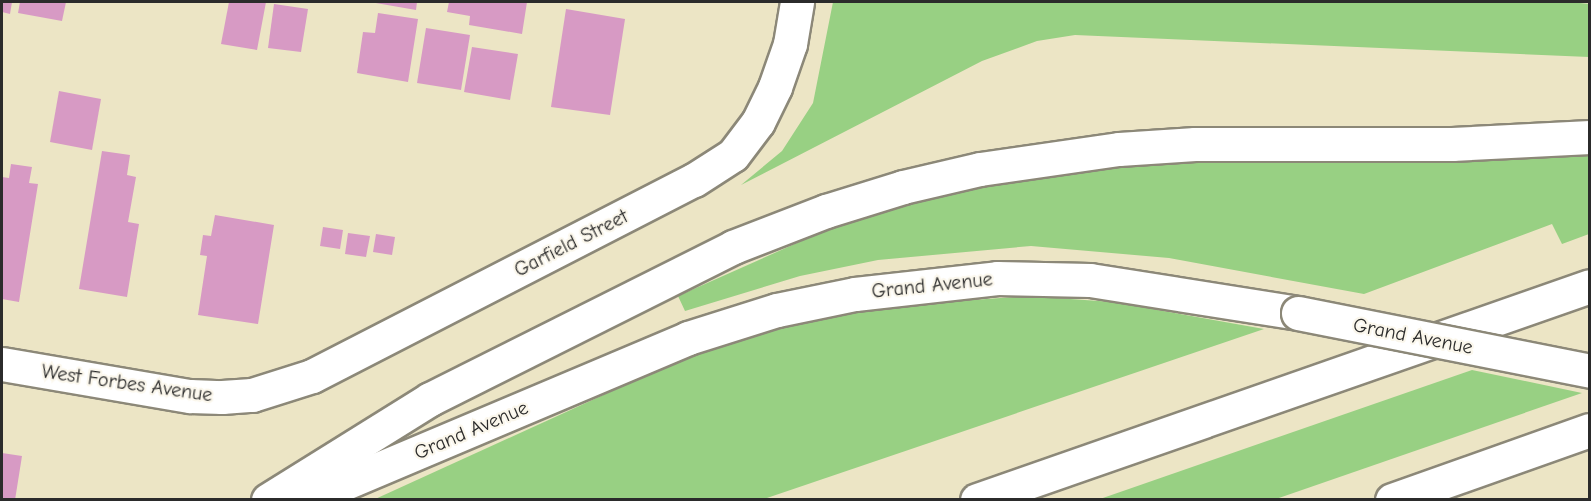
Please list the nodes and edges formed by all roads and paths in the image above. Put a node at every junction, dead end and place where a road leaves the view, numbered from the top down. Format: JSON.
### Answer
{"nodes":[{"id":1,"x":797,"y":2,"type":"edge"},
{"id":2,"x":1590,"y":137,"type":"edge"},
{"id":3,"x":1590,"y":286,"type":"edge"},
{"id":4,"x":2,"y":364,"type":"edge"},
{"id":5,"x":1590,"y":371,"type":"edge"},
{"id":6,"x":252,"y":395,"type":"joint"},
{"id":7,"x":1590,"y":430,"type":"edge"},
{"id":8,"x":268,"y":500,"type":"edge"},
{"id":9,"x":305,"y":500,"type":"edge"},
{"id":10,"x":976,"y":500,"type":"edge"},
{"id":11,"x":1392,"y":500,"type":"edge"}],
"edges":[{"from":1,"to":6,"type":"main road","name":"Garfield Street"},
{"from":2,"to":8,"type":"main road"},
{"from":3,"to":10,"type":"main road"},
{"from":4,"to":6,"type":"main road","name":"West Forbes Avenue"},
{"from":5,"to":9,"type":"main road","name":"Grand Avenue","bridge":true},
{"from":7,"to":11,"type":"main road"}]}
